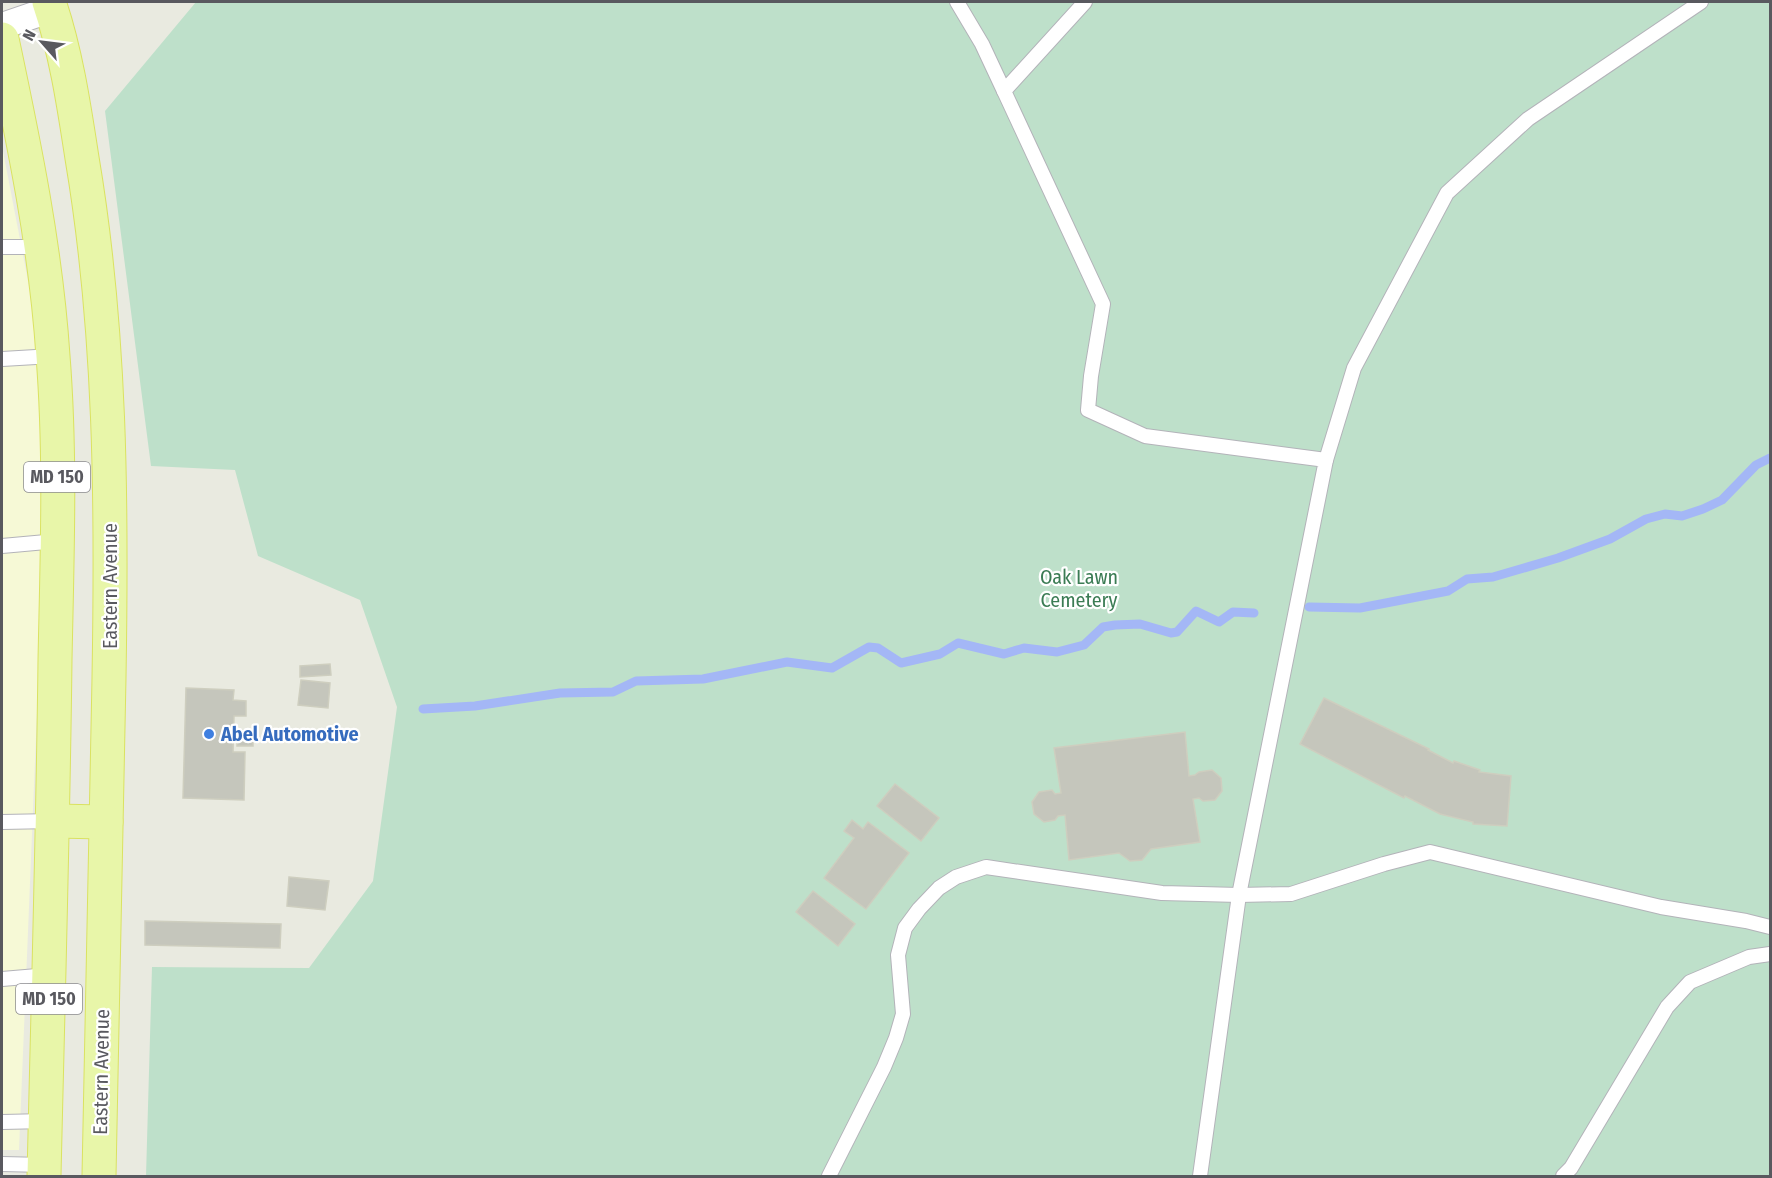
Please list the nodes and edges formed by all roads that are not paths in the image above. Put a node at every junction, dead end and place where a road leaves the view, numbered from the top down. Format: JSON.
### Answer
{"nodes":[{"id":1,"x":957,"y":2,"type":"edge"},
{"id":2,"x":1085,"y":2,"type":"edge"},
{"id":3,"x":1701,"y":2,"type":"edge"},
{"id":4,"x":51,"y":5,"type":"edge"},
{"id":5,"x":2,"y":26,"type":"edge"},
{"id":6,"x":2,"y":39,"type":"edge"},
{"id":7,"x":1004,"y":91,"type":"junction"},
{"id":8,"x":8,"y":104,"type":"edge"},
{"id":9,"x":2,"y":247,"type":"edge"},
{"id":10,"x":41,"y":247,"type":"junction"},
{"id":11,"x":105,"y":353,"type":"junction"},
{"id":12,"x":54,"y":356,"type":"junction"},
{"id":13,"x":2,"y":359,"type":"edge"},
{"id":14,"x":1326,"y":460,"type":"junction"},
{"id":15,"x":57,"y":541,"type":"junction"},
{"id":16,"x":2,"y":546,"type":"edge"},
{"id":17,"x":53,"y":821,"type":"junction"},
{"id":18,"x":2,"y":822,"type":"edge"},
{"id":19,"x":106,"y":822,"type":"junction"},
{"id":20,"x":1239,"y":895,"type":"junction"},
{"id":21,"x":1770,"y":927,"type":"edge"},
{"id":22,"x":1770,"y":954,"type":"edge"},
{"id":23,"x":49,"y":975,"type":"junction"},
{"id":24,"x":2,"y":979,"type":"edge"},
{"id":25,"x":46,"y":1121,"type":"junction"},
{"id":26,"x":2,"y":1122,"type":"edge"},
{"id":27,"x":2,"y":1164,"type":"edge"},
{"id":28,"x":44,"y":1171,"type":"edge"},
{"id":29,"x":99,"y":1176,"type":"edge"},
{"id":30,"x":830,"y":1176,"type":"edge"},
{"id":31,"x":1200,"y":1176,"type":"edge"},
{"id":32,"x":1563,"y":1176,"type":"edge"}],
"edges":[{"from":1,"to":7,"type":"lane"},
{"from":2,"to":7,"type":"lane"},
{"from":3,"to":14,"type":"lane"},
{"from":4,"to":5,"type":"street"},
{"from":4,"to":11,"type":"main road","name":"Eastern Avenue","number":"MD 150"},
{"from":6,"to":8,"type":"main road","number":"MD 150"},
{"from":7,"to":14,"type":"lane"},
{"from":8,"to":10,"type":"main road","number":"MD 150"},
{"from":9,"to":10,"type":"lane"},
{"from":10,"to":12,"type":"main road","number":"MD 150"},
{"from":11,"to":12,"type":"main road"},
{"from":11,"to":19,"type":"main road","name":"Eastern Avenue","number":"MD 150"},
{"from":12,"to":13,"type":"lane"},
{"from":12,"to":15,"type":"main road","number":"MD 150"},
{"from":14,"to":20,"type":"lane"},
{"from":15,"to":16,"type":"lane"},
{"from":15,"to":17,"type":"main road","number":"MD 150"},
{"from":17,"to":18,"type":"lane"},
{"from":17,"to":19,"type":"main road"},
{"from":17,"to":23,"type":"main road","number":"MD 150"},
{"from":19,"to":29,"type":"main road","name":"Eastern Avenue","number":"MD 150"},
{"from":20,"to":21,"type":"lane"},
{"from":20,"to":30,"type":"lane"},
{"from":20,"to":31,"type":"lane"},
{"from":22,"to":32,"type":"lane"},
{"from":23,"to":24,"type":"lane"},
{"from":23,"to":25,"type":"main road","number":"MD 150"},
{"from":25,"to":26,"type":"lane"},
{"from":25,"to":28,"type":"main road","number":"MD 150"},
{"from":27,"to":28,"type":"lane"}]}
